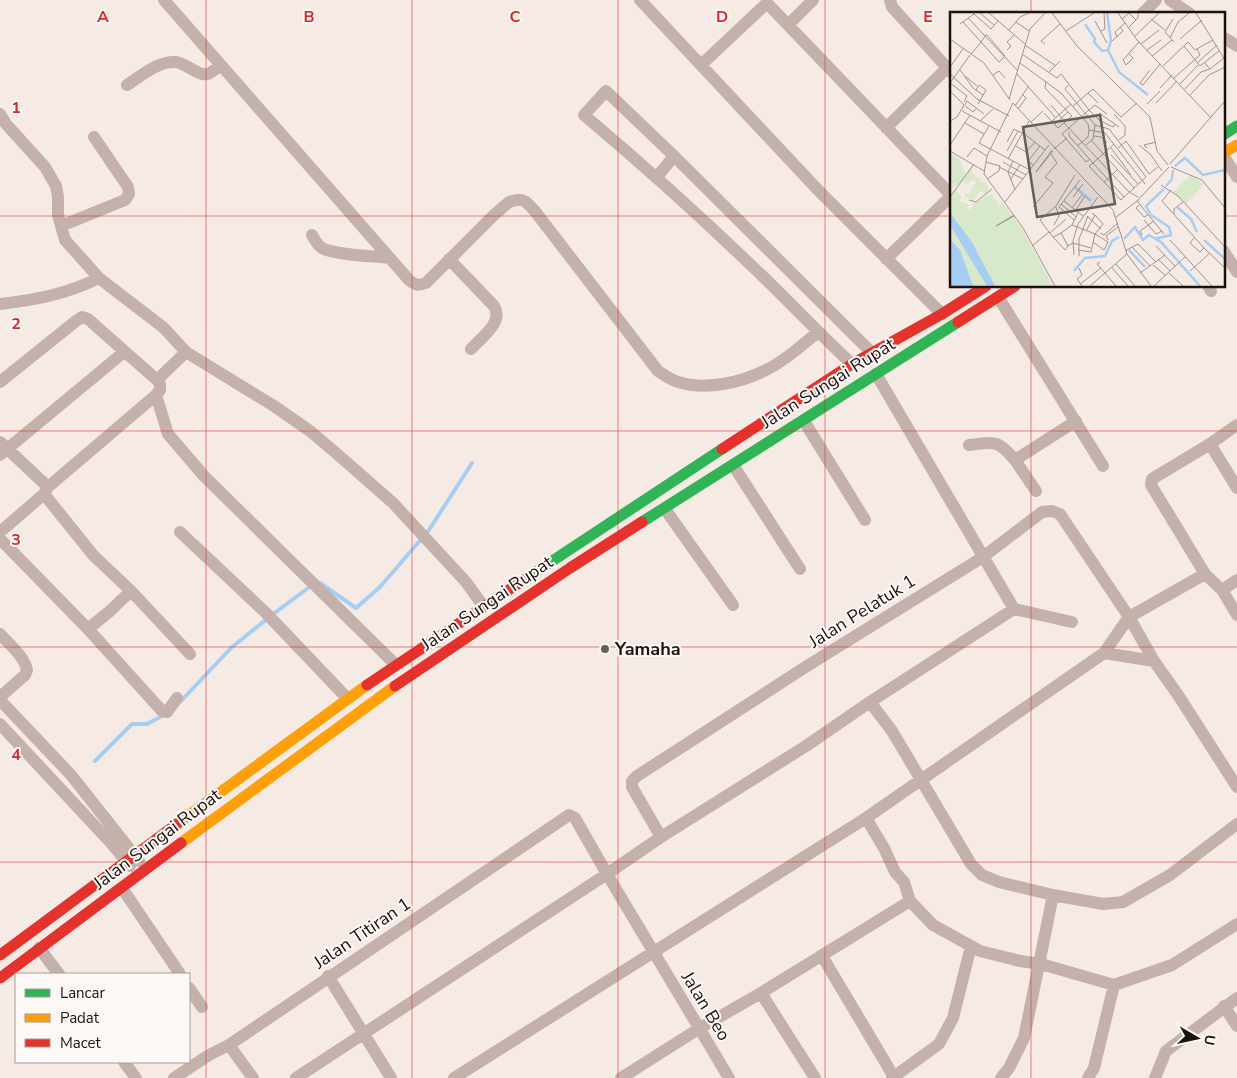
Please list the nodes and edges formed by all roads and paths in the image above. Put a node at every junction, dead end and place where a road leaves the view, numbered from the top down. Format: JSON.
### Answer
{"nodes":[{"id":1,"x":164,"y":0,"type":"edge"},
{"id":2,"x":813,"y":0,"type":"edge"},
{"id":3,"x":890,"y":0,"type":"edge"},
{"id":4,"x":1156,"y":0,"type":"edge"},
{"id":5,"x":1170,"y":0,"type":"edge"},
{"id":6,"x":642,"y":1,"type":"edge"},
{"id":7,"x":766,"y":1,"type":"edge"},
{"id":8,"x":1144,"y":12,"type":"edge"},
{"id":9,"x":1187,"y":12,"type":"edge"},
{"id":10,"x":788,"y":25,"type":"junction"},
{"id":11,"x":1224,"y":38,"type":"edge"},
{"id":12,"x":1237,"y":46,"type":"edge"},
{"id":13,"x":701,"y":64,"type":"junction"},
{"id":14,"x":221,"y":65,"type":"junction"},
{"id":15,"x":949,"y":70,"type":"edge"},
{"id":16,"x":127,"y":86,"type":"dead end"},
{"id":17,"x":0,"y":114,"type":"edge"},
{"id":18,"x":1237,"y":126,"type":"edge"},
{"id":19,"x":886,"y":128,"type":"junction"},
{"id":20,"x":1224,"y":134,"type":"edge"},
{"id":21,"x":94,"y":137,"type":"dead end"},
{"id":22,"x":1237,"y":145,"type":"edge"},
{"id":23,"x":1224,"y":153,"type":"edge"},
{"id":24,"x":674,"y":156,"type":"junction"},
{"id":25,"x":1224,"y":156,"type":"edge"},
{"id":26,"x":658,"y":177,"type":"junction"},
{"id":27,"x":1237,"y":177,"type":"edge"},
{"id":28,"x":950,"y":194,"type":"edge"},
{"id":29,"x":950,"y":196,"type":"edge"},
{"id":30,"x":61,"y":226,"type":"junction"},
{"id":31,"x":312,"y":235,"type":"dead end"},
{"id":32,"x":1224,"y":252,"type":"edge"},
{"id":33,"x":390,"y":258,"type":"junction"},
{"id":34,"x":449,"y":259,"type":"junction"},
{"id":35,"x":886,"y":259,"type":"junction"},
{"id":36,"x":1237,"y":272,"type":"edge"},
{"id":37,"x":99,"y":278,"type":"junction"},
{"id":38,"x":983,"y":288,"type":"edge"},
{"id":39,"x":1012,"y":288,"type":"edge"},
{"id":40,"x":998,"y":297,"type":"junction"},
{"id":41,"x":0,"y":304,"type":"edge"},
{"id":42,"x":942,"y":314,"type":"junction"},
{"id":43,"x":818,"y":332,"type":"junction"},
{"id":44,"x":471,"y":348,"type":"dead end"},
{"id":45,"x":124,"y":352,"type":"junction"},
{"id":46,"x":186,"y":352,"type":"junction"},
{"id":47,"x":872,"y":352,"type":"junction"},
{"id":48,"x":852,"y":364,"type":"junction"},
{"id":49,"x":876,"y":374,"type":"junction"},
{"id":50,"x":157,"y":380,"type":"junction"},
{"id":51,"x":0,"y":382,"type":"edge"},
{"id":52,"x":156,"y":395,"type":"junction"},
{"id":53,"x":804,"y":421,"type":"junction"},
{"id":54,"x":1076,"y":421,"type":"junction"},
{"id":55,"x":1237,"y":425,"type":"edge"},
{"id":56,"x":1210,"y":444,"type":"junction"},
{"id":57,"x":969,"y":445,"type":"dead end"},
{"id":58,"x":2,"y":449,"type":"edge"},
{"id":59,"x":1015,"y":460,"type":"junction"},
{"id":60,"x":733,"y":465,"type":"junction"},
{"id":61,"x":1103,"y":466,"type":"dead end"},
{"id":62,"x":1237,"y":488,"type":"edge"},
{"id":63,"x":46,"y":490,"type":"junction"},
{"id":64,"x":1036,"y":491,"type":"dead end"},
{"id":65,"x":665,"y":509,"type":"junction"},
{"id":66,"x":865,"y":520,"type":"dead end"},
{"id":67,"x":0,"y":532,"type":"edge"},
{"id":68,"x":180,"y":532,"type":"dead end"},
{"id":69,"x":0,"y":539,"type":"edge"},
{"id":70,"x":983,"y":557,"type":"junction"},
{"id":71,"x":800,"y":569,"type":"dead end"},
{"id":72,"x":1205,"y":574,"type":"junction"},
{"id":73,"x":1237,"y":580,"type":"edge"},
{"id":74,"x":1222,"y":590,"type":"junction"},
{"id":75,"x":131,"y":591,"type":"junction"},
{"id":76,"x":733,"y":605,"type":"dead end"},
{"id":77,"x":484,"y":607,"type":"junction"},
{"id":78,"x":1014,"y":609,"type":"junction"},
{"id":79,"x":1237,"y":616,"type":"edge"},
{"id":80,"x":1129,"y":617,"type":"junction"},
{"id":81,"x":1072,"y":622,"type":"dead end"},
{"id":82,"x":88,"y":629,"type":"junction"},
{"id":83,"x":0,"y":634,"type":"edge"},
{"id":84,"x":190,"y":654,"type":"dead end"},
{"id":85,"x":1104,"y":654,"type":"junction"},
{"id":86,"x":1154,"y":660,"type":"junction"},
{"id":87,"x":396,"y":665,"type":"junction"},
{"id":88,"x":177,"y":698,"type":"dead end"},
{"id":89,"x":346,"y":698,"type":"junction"},
{"id":90,"x":0,"y":699,"type":"edge"},
{"id":91,"x":870,"y":702,"type":"junction"},
{"id":92,"x":0,"y":724,"type":"edge"},
{"id":93,"x":920,"y":781,"type":"junction"},
{"id":94,"x":1237,"y":787,"type":"edge"},
{"id":95,"x":569,"y":815,"type":"joint"},
{"id":96,"x":866,"y":818,"type":"junction"},
{"id":97,"x":1237,"y":824,"type":"edge"},
{"id":98,"x":661,"y":837,"type":"junction"},
{"id":99,"x":131,"y":859,"type":"junction"},
{"id":100,"x":142,"y":872,"type":"junction"},
{"id":101,"x":607,"y":874,"type":"junction"},
{"id":102,"x":122,"y":888,"type":"junction"},
{"id":103,"x":1053,"y":895,"type":"junction"},
{"id":104,"x":910,"y":901,"type":"junction"},
{"id":105,"x":1237,"y":924,"type":"edge"},
{"id":106,"x":971,"y":946,"type":"junction"},
{"id":107,"x":39,"y":948,"type":"junction"},
{"id":108,"x":653,"y":952,"type":"junction"},
{"id":109,"x":0,"y":955,"type":"edge"},
{"id":110,"x":822,"y":956,"type":"junction"},
{"id":111,"x":1041,"y":964,"type":"junction"},
{"id":112,"x":58,"y":973,"type":"edge"},
{"id":113,"x":179,"y":973,"type":"edge"},
{"id":114,"x":328,"y":976,"type":"junction"},
{"id":115,"x":0,"y":978,"type":"edge"},
{"id":116,"x":1114,"y":985,"type":"junction"},
{"id":117,"x":190,"y":989,"type":"edge"},
{"id":118,"x":761,"y":994,"type":"junction"},
{"id":119,"x":1237,"y":998,"type":"edge"},
{"id":120,"x":1224,"y":1006,"type":"junction"},
{"id":121,"x":202,"y":1007,"type":"dead end"},
{"id":122,"x":1237,"y":1026,"type":"edge"},
{"id":123,"x":700,"y":1028,"type":"junction"},
{"id":124,"x":363,"y":1033,"type":"junction"},
{"id":125,"x":229,"y":1045,"type":"junction"},
{"id":126,"x":125,"y":1063,"type":"edge"},
{"id":127,"x":639,"y":1073,"type":"edge"},
{"id":128,"x":136,"y":1078,"type":"edge"},
{"id":129,"x":174,"y":1078,"type":"edge"},
{"id":130,"x":252,"y":1078,"type":"edge"},
{"id":131,"x":296,"y":1078,"type":"edge"},
{"id":132,"x":391,"y":1078,"type":"edge"},
{"id":133,"x":454,"y":1078,"type":"edge"},
{"id":134,"x":622,"y":1078,"type":"edge"},
{"id":135,"x":728,"y":1078,"type":"edge"},
{"id":136,"x":814,"y":1078,"type":"edge"},
{"id":137,"x":893,"y":1078,"type":"edge"},
{"id":138,"x":1001,"y":1078,"type":"edge"},
{"id":139,"x":1088,"y":1078,"type":"edge"},
{"id":140,"x":1155,"y":1078,"type":"edge"}],
"edges":[{"from":1,"to":14,"type":"street"},
{"from":2,"to":10,"type":"street"},
{"from":3,"to":15,"type":"street"},
{"from":4,"to":8,"type":"street"},
{"from":5,"to":9,"type":"street"},
{"from":6,"to":13,"type":"street"},
{"from":7,"to":10,"type":"street"},
{"from":7,"to":13,"type":"street"},
{"from":10,"to":19,"type":"street"},
{"from":11,"to":12,"type":"street"},
{"from":13,"to":35,"type":"street"},
{"from":14,"to":16,"type":"street"},
{"from":14,"to":33,"type":"street"},
{"from":15,"to":19,"type":"street"},
{"from":17,"to":30,"type":"street"},
{"from":18,"to":20,"type":"main road"},
{"from":19,"to":28,"type":"street"},
{"from":21,"to":30,"type":"street"},
{"from":22,"to":23,"type":"main road"},
{"from":24,"to":26,"type":"street"},
{"from":24,"to":26,"type":"street"},
{"from":24,"to":47,"type":"street"},
{"from":25,"to":27,"type":"street"},
{"from":26,"to":43,"type":"street"},
{"from":29,"to":35,"type":"street"},
{"from":30,"to":37,"type":"street"},
{"from":31,"to":33,"type":"street"},
{"from":32,"to":36,"type":"street"},
{"from":33,"to":34,"type":"street"},
{"from":34,"to":43,"type":"street"},
{"from":34,"to":44,"type":"street"},
{"from":35,"to":42,"type":"street"},
{"from":37,"to":41,"type":"street"},
{"from":37,"to":46,"type":"street"},
{"from":38,"to":42,"type":"main road","name":"Jalan Sungai Rupat"},
{"from":39,"to":40,"type":"main road","name":"Jalan Sungai Rupat"},
{"from":40,"to":49,"type":"main road","name":"Jalan Sungai Rupat"},
{"from":40,"to":54,"type":"street"},
{"from":42,"to":47,"type":"main road","name":"Jalan Sungai Rupat"},
{"from":43,"to":48,"type":"street"},
{"from":45,"to":50,"type":"street"},
{"from":45,"to":51,"type":"street"},
{"from":45,"to":58,"type":"street"},
{"from":46,"to":50,"type":"street"},
{"from":46,"to":77,"type":"street"},
{"from":47,"to":48,"type":"main road","name":"Jalan Sungai Rupat"},
{"from":48,"to":77,"type":"main road","name":"Jalan Sungai Rupat"},
{"from":49,"to":53,"type":"main road","name":"Jalan Sungai Rupat"},
{"from":49,"to":70,"type":"street"},
{"from":50,"to":52,"type":"street"},
{"from":52,"to":63,"type":"street"},
{"from":52,"to":87,"type":"street"},
{"from":53,"to":60,"type":"main road","name":"Jalan Sungai Rupat"},
{"from":53,"to":66,"type":"street"},
{"from":54,"to":59,"type":"street"},
{"from":54,"to":61,"type":"street"},
{"from":55,"to":56,"type":"street"},
{"from":56,"to":62,"type":"street"},
{"from":56,"to":72,"type":"street"},
{"from":57,"to":59,"type":"street"},
{"from":58,"to":63,"type":"street"},
{"from":59,"to":64,"type":"street"},
{"from":60,"to":65,"type":"main road","name":"Jalan Sungai Rupat"},
{"from":60,"to":71,"type":"street"},
{"from":63,"to":67,"type":"street"},
{"from":63,"to":75,"type":"street"},
{"from":65,"to":76,"type":"street"},
{"from":65,"to":100,"type":"main road","name":"Jalan Sungai Rupat"},
{"from":68,"to":89,"type":"street"},
{"from":69,"to":82,"type":"street"},
{"from":70,"to":78,"type":"street"},
{"from":70,"to":80,"type":"street","name":"Jalan Pelatuk 1"},
{"from":70,"to":98,"type":"street","name":"Jalan Pelatuk 1"},
{"from":72,"to":74,"type":"street"},
{"from":72,"to":80,"type":"street"},
{"from":73,"to":74,"type":"street"},
{"from":74,"to":79,"type":"street"},
{"from":75,"to":82,"type":"street"},
{"from":75,"to":84,"type":"street"},
{"from":77,"to":87,"type":"main road","name":"Jalan Sungai Rupat"},
{"from":78,"to":81,"type":"street"},
{"from":78,"to":91,"type":"street"},
{"from":80,"to":85,"type":"street"},
{"from":80,"to":86,"type":"street","name":"Jalan Pelatuk 1"},
{"from":82,"to":88,"type":"street"},
{"from":83,"to":90,"type":"street"},
{"from":85,"to":86,"type":"street"},
{"from":85,"to":93,"type":"street"},
{"from":86,"to":94,"type":"street","name":"Jalan Pelatuk 1"},
{"from":87,"to":89,"type":"main road","name":"Jalan Sungai Rupat"},
{"from":89,"to":99,"type":"main road","name":"Jalan Sungai Rupat"},
{"from":90,"to":99,"type":"street"},
{"from":91,"to":93,"type":"street"},
{"from":91,"to":98,"type":"street"},
{"from":92,"to":99,"type":"street"},
{"from":93,"to":96,"type":"street"},
{"from":93,"to":103,"type":"street"},
{"from":95,"to":101,"type":"street","name":"Jalan Beo"},
{"from":95,"to":114,"type":"street","name":"Jalan Titiran 1"},
{"from":96,"to":104,"type":"street"},
{"from":96,"to":108,"type":"street"},
{"from":97,"to":103,"type":"street"},
{"from":98,"to":101,"type":"street"},
{"from":99,"to":100,"type":"street"},
{"from":99,"to":109,"type":"main road","name":"Jalan Sungai Rupat"},
{"from":100,"to":102,"type":"main road","name":"Jalan Sungai Rupat"},
{"from":101,"to":108,"type":"street","name":"Jalan Beo"},
{"from":101,"to":124,"type":"street"},
{"from":102,"to":107,"type":"main road","name":"Jalan Sungai Rupat"},
{"from":102,"to":113,"type":"street"},
{"from":103,"to":111,"type":"street"},
{"from":104,"to":106,"type":"street"},
{"from":104,"to":110,"type":"street"},
{"from":105,"to":116,"type":"street"},
{"from":106,"to":111,"type":"street"},
{"from":106,"to":137,"type":"street"},
{"from":107,"to":112,"type":"street"},
{"from":107,"to":115,"type":"main road","name":"Jalan Sungai Rupat"},
{"from":108,"to":123,"type":"street","name":"Jalan Beo"},
{"from":108,"to":133,"type":"street"},
{"from":110,"to":118,"type":"street"},
{"from":110,"to":137,"type":"street"},
{"from":111,"to":116,"type":"street"},
{"from":111,"to":138,"type":"street"},
{"from":114,"to":124,"type":"street"},
{"from":114,"to":125,"type":"street","name":"Jalan Titiran 1"},
{"from":116,"to":139,"type":"street"},
{"from":117,"to":121,"type":"street"},
{"from":118,"to":123,"type":"street"},
{"from":118,"to":136,"type":"street"},
{"from":119,"to":120,"type":"street"},
{"from":120,"to":122,"type":"street"},
{"from":120,"to":140,"type":"street"},
{"from":123,"to":127,"type":"street"},
{"from":123,"to":135,"type":"street","name":"Jalan Beo"},
{"from":124,"to":131,"type":"street"},
{"from":124,"to":132,"type":"street"},
{"from":125,"to":129,"type":"street","name":"Jalan Titiran 1"},
{"from":125,"to":130,"type":"street"},
{"from":126,"to":128,"type":"street"},
{"from":127,"to":134,"type":"street"}]}
